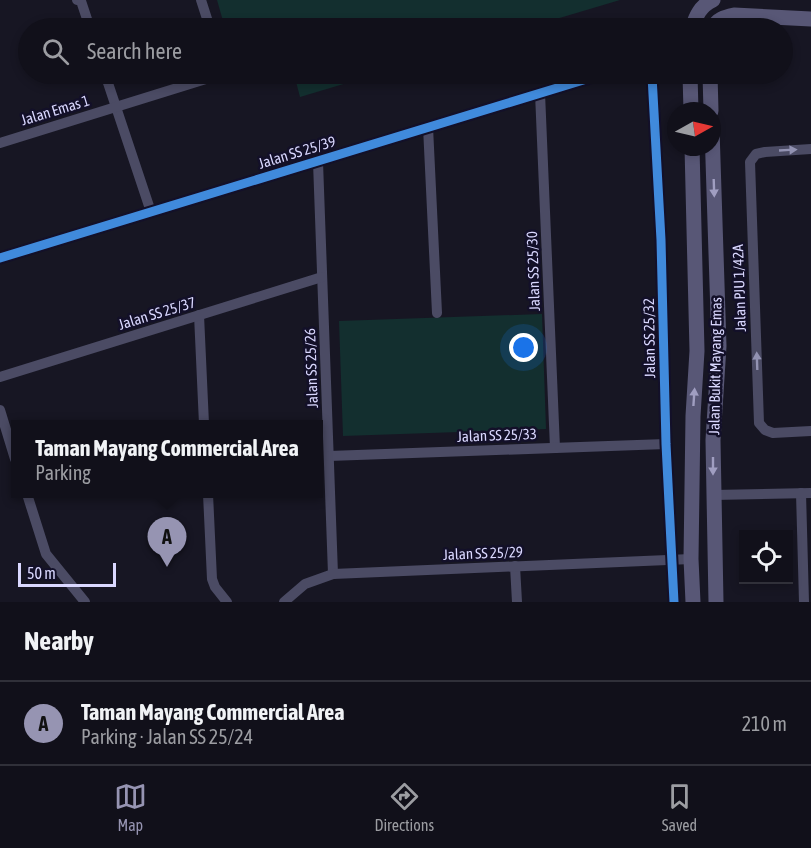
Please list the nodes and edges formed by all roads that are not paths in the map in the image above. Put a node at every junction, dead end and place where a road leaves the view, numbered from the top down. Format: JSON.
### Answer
{"nodes":[{"id":1,"x":201,"y":0,"type":"edge"},
{"id":2,"x":713,"y":0,"type":"edge"},
{"id":3,"x":79,"y":1,"type":"edge"},
{"id":4,"x":86,"y":18,"type":"edge"},
{"id":5,"x":207,"y":18,"type":"edge"},
{"id":6,"x":695,"y":18,"type":"edge"},
{"id":7,"x":722,"y":18,"type":"edge"},
{"id":8,"x":792,"y":18,"type":"edge"},
{"id":9,"x":793,"y":18,"type":"edge"},
{"id":10,"x":811,"y":19,"type":"edge"},
{"id":11,"x":108,"y":84,"type":"edge"},
{"id":12,"x":189,"y":84,"type":"edge"},
{"id":13,"x":570,"y":84,"type":"edge"},
{"id":14,"x":652,"y":84,"type":"edge"},
{"id":15,"x":690,"y":84,"type":"edge"},
{"id":16,"x":710,"y":84,"type":"edge"},
{"id":17,"x":540,"y":93,"type":"junction"},
{"id":18,"x":691,"y":102,"type":"edge"},
{"id":19,"x":711,"y":102,"type":"edge"},
{"id":20,"x":116,"y":106,"type":"junction"},
{"id":21,"x":428,"y":127,"type":"junction"},
{"id":22,"x":0,"y":142,"type":"edge"},
{"id":23,"x":811,"y":149,"type":"edge"},
{"id":24,"x":692,"y":156,"type":"edge"},
{"id":25,"x":713,"y":156,"type":"edge"},
{"id":26,"x":318,"y":162,"type":"junction"},
{"id":27,"x":151,"y":212,"type":"junction"},
{"id":28,"x":0,"y":258,"type":"edge"},
{"id":29,"x":322,"y":277,"type":"junction"},
{"id":30,"x":437,"y":313,"type":"dead end"},
{"id":31,"x":199,"y":315,"type":"junction"},
{"id":32,"x":0,"y":377,"type":"edge"},
{"id":33,"x":0,"y":410,"type":"edge"},
{"id":34,"x":204,"y":420,"type":"edge"},
{"id":35,"x":811,"y":431,"type":"edge"},
{"id":36,"x":666,"y":444,"type":"junction"},
{"id":37,"x":11,"y":446,"type":"edge"},
{"id":38,"x":555,"y":448,"type":"junction"},
{"id":39,"x":329,"y":456,"type":"junction"},
{"id":40,"x":806,"y":493,"type":"edge"},
{"id":41,"x":714,"y":495,"type":"junction"},
{"id":42,"x":28,"y":498,"type":"edge"},
{"id":43,"x":208,"y":498,"type":"edge"},
{"id":44,"x":691,"y":559,"type":"junction"},
{"id":45,"x":672,"y":560,"type":"junction"},
{"id":46,"x":515,"y":566,"type":"junction"},
{"id":47,"x":333,"y":574,"type":"junction"},
{"id":48,"x":85,"y":602,"type":"edge"},
{"id":49,"x":227,"y":602,"type":"edge"},
{"id":50,"x":284,"y":602,"type":"edge"},
{"id":51,"x":517,"y":602,"type":"edge"},
{"id":52,"x":674,"y":602,"type":"edge"},
{"id":53,"x":693,"y":602,"type":"edge"},
{"id":54,"x":716,"y":602,"type":"edge"},
{"id":55,"x":804,"y":602,"type":"edge"}],
"edges":[{"from":1,"to":5,"type":"street"},
{"from":2,"to":6,"type":"main road"},
{"from":3,"to":4,"type":"street"},
{"from":7,"to":8,"type":"main road"},
{"from":9,"to":10,"type":"main road"},
{"from":11,"to":20,"type":"street"},
{"from":12,"to":20,"type":"street","name":"Jalan Emas 1"},
{"from":13,"to":17,"type":"street","name":"Jalan SS 25/39"},
{"from":14,"to":36,"type":"street","name":"Jalan SS 25/32"},
{"from":15,"to":18,"type":"main road"},
{"from":16,"to":19,"type":"main road"},
{"from":17,"to":21,"type":"street","name":"Jalan SS 25/39"},
{"from":17,"to":38,"type":"street","name":"Jalan SS 25/30"},
{"from":20,"to":22,"type":"street","name":"Jalan Emas 1"},
{"from":20,"to":27,"type":"street"},
{"from":21,"to":26,"type":"street","name":"Jalan SS 25/39"},
{"from":21,"to":30,"type":"street"},
{"from":35,"to":23,"type":"street","name":"Jalan PJU 1/42A","one_way":true},
{"from":44,"to":24,"type":"main road","name":"Jalan Bukit Mayang Emas","one_way":true},
{"from":25,"to":41,"type":"main road","name":"Jalan Bukit Mayang Emas","one_way":true},
{"from":26,"to":27,"type":"street","name":"Jalan SS 25/39"},
{"from":26,"to":29,"type":"street","name":"Jalan SS 25/26"},
{"from":27,"to":28,"type":"street","name":"Jalan SS 25/39"},
{"from":29,"to":31,"type":"street","name":"Jalan SS 25/37"},
{"from":29,"to":39,"type":"street","name":"Jalan SS 25/26"},
{"from":31,"to":32,"type":"street","name":"Jalan SS 25/37"},
{"from":31,"to":34,"type":"street"},
{"from":33,"to":37,"type":"street"},
{"from":36,"to":38,"type":"street","name":"Jalan SS 25/33"},
{"from":36,"to":45,"type":"street","name":"Jalan SS 25/32"},
{"from":38,"to":39,"type":"street","name":"Jalan SS 25/33"},
{"from":39,"to":47,"type":"street","name":"Jalan SS 25/26"},
{"from":40,"to":41,"type":"street"},
{"from":40,"to":55,"type":"street"},
{"from":41,"to":54,"type":"main road","name":"Jalan Bukit Mayang Emas"},
{"from":42,"to":48,"type":"street"},
{"from":43,"to":49,"type":"street"},
{"from":44,"to":45,"type":"street","name":"Jalan SS 25/29"},
{"from":44,"to":53,"type":"main road","name":"Jalan Bukit Mayang Emas"},
{"from":45,"to":46,"type":"street","name":"Jalan SS 25/29"},
{"from":45,"to":52,"type":"street","name":"Jalan SS 25/32"},
{"from":46,"to":47,"type":"street","name":"Jalan SS 25/29"},
{"from":46,"to":51,"type":"street"},
{"from":47,"to":50,"type":"street","name":"Jalan SS 25/29"}]}
